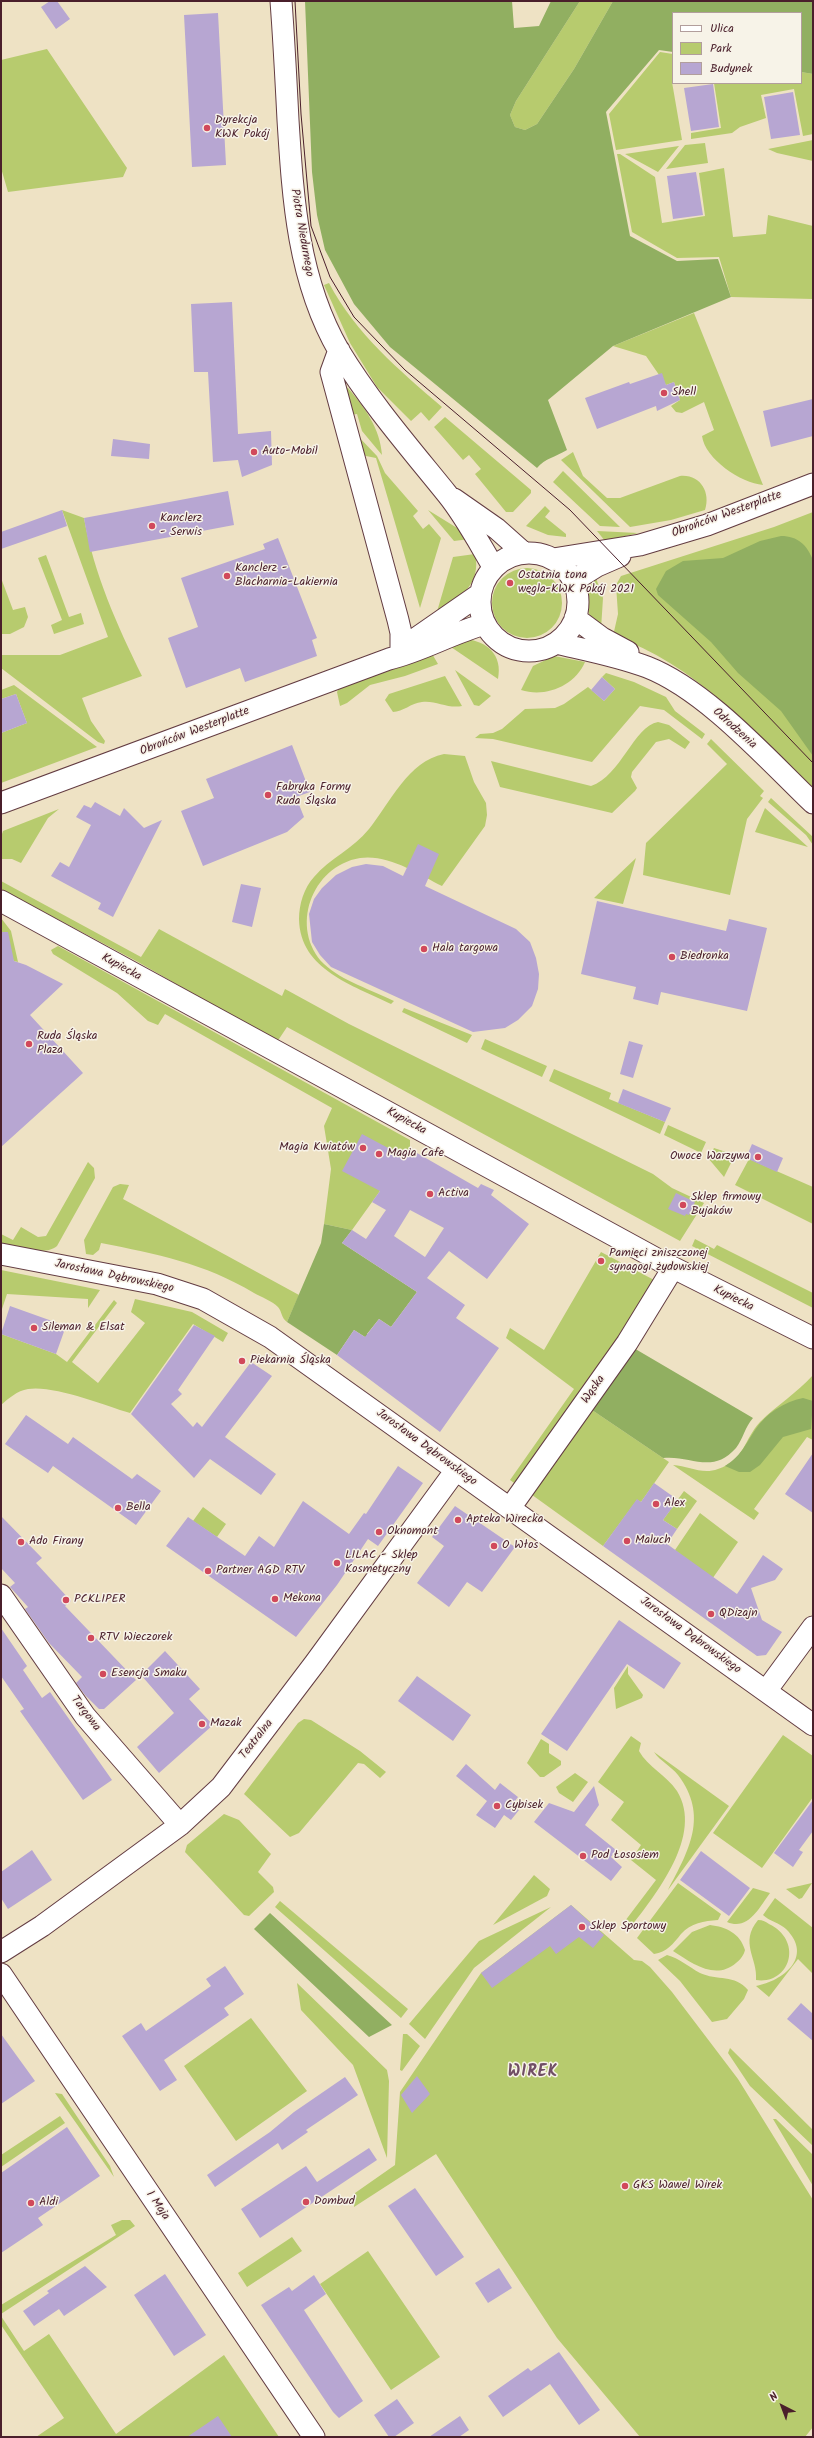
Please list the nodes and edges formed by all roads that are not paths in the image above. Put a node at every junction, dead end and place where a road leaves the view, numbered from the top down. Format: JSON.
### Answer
{"nodes":[{"id":1,"x":281,"y":1,"type":"edge"},
{"id":2,"x":339,"y":350,"type":"junction"},
{"id":3,"x":813,"y":484,"type":"edge"},
{"id":4,"x":447,"y":494,"type":"junction"},
{"id":5,"x":640,"y":545,"type":"junction"},
{"id":6,"x":524,"y":553,"type":"junction"},
{"id":7,"x":553,"y":559,"type":"junction"},
{"id":8,"x":494,"y":568,"type":"junction"},
{"id":9,"x":573,"y":581,"type":"junction"},
{"id":10,"x":480,"y":594,"type":"junction"},
{"id":11,"x":574,"y":618,"type":"junction"},
{"id":12,"x":485,"y":624,"type":"junction"},
{"id":13,"x":556,"y":642,"type":"junction"},
{"id":14,"x":395,"y":654,"type":"junction"},
{"id":15,"x":646,"y":666,"type":"junction"},
{"id":16,"x":1,"y":803,"type":"edge"},
{"id":17,"x":813,"y":803,"type":"edge"},
{"id":18,"x":1,"y":901,"type":"edge"},
{"id":19,"x":1,"y":1254,"type":"edge"},
{"id":20,"x":673,"y":1268,"type":"junction"},
{"id":21,"x":813,"y":1338,"type":"edge"},
{"id":22,"x":456,"y":1470,"type":"junction"},
{"id":23,"x":510,"y":1508,"type":"junction"},
{"id":24,"x":1,"y":1595,"type":"edge"},
{"id":25,"x":813,"y":1627,"type":"edge"},
{"id":26,"x":766,"y":1691,"type":"junction"},
{"id":27,"x":813,"y":1725,"type":"edge"},
{"id":28,"x":180,"y":1825,"type":"junction"},
{"id":29,"x":1,"y":1952,"type":"edge"},
{"id":30,"x":1,"y":1974,"type":"edge"},
{"id":31,"x":314,"y":2437,"type":"edge"}],
"edges":[{"from":1,"to":2,"type":"street","name":"Piotra Niedurnego"},
{"from":2,"to":4,"type":"street","name":"Piotra Niedurnego"},
{"from":2,"to":14,"type":"street"},
{"from":3,"to":5,"type":"street","name":"Obrońców Westerplatte"},
{"from":4,"to":6,"type":"street","name":"Piotra Niedurnego"},
{"from":4,"to":8,"type":"street","name":"Piotra Niedurnego"},
{"from":5,"to":7,"type":"street","name":"Obrońców Westerplatte"},
{"from":5,"to":9,"type":"street","name":"Obrońców Westerplatte"},
{"from":6,"to":7,"type":"street"},
{"from":6,"to":8,"type":"street"},
{"from":7,"to":9,"type":"street"},
{"from":8,"to":10,"type":"street"},
{"from":9,"to":11,"type":"street"},
{"from":10,"to":12,"type":"street"},
{"from":10,"to":14,"type":"street","name":"Obrońców Westerplatte"},
{"from":11,"to":13,"type":"street"},
{"from":11,"to":15,"type":"street","name":"Odrodzenia"},
{"from":12,"to":13,"type":"street"},
{"from":12,"to":14,"type":"street","name":"Obrońców Westerplatte"},
{"from":13,"to":15,"type":"street","name":"Odrodzenia"},
{"from":14,"to":16,"type":"street","name":"Obrońców Westerplatte"},
{"from":15,"to":17,"type":"street","name":"Odrodzenia"},
{"from":18,"to":20,"type":"street","name":"Kupiecka"},
{"from":19,"to":22,"type":"street","name":"Jarosława Dąbrowskiego"},
{"from":20,"to":21,"type":"street","name":"Kupiecka"},
{"from":20,"to":23,"type":"street","name":"Wąska"},
{"from":22,"to":23,"type":"street","name":"Jarosława Dąbrowskiego"},
{"from":22,"to":28,"type":"street","name":"Teatralna"},
{"from":23,"to":26,"type":"street","name":"Jarosława Dąbrowskiego"},
{"from":24,"to":28,"type":"street","name":"Targowa"},
{"from":25,"to":26,"type":"street"},
{"from":26,"to":27,"type":"street","name":"Jarosława Dąbrowskiego"},
{"from":28,"to":29,"type":"street","name":"Teatralna"},
{"from":30,"to":31,"type":"street","name":"1 Maja"}]}
